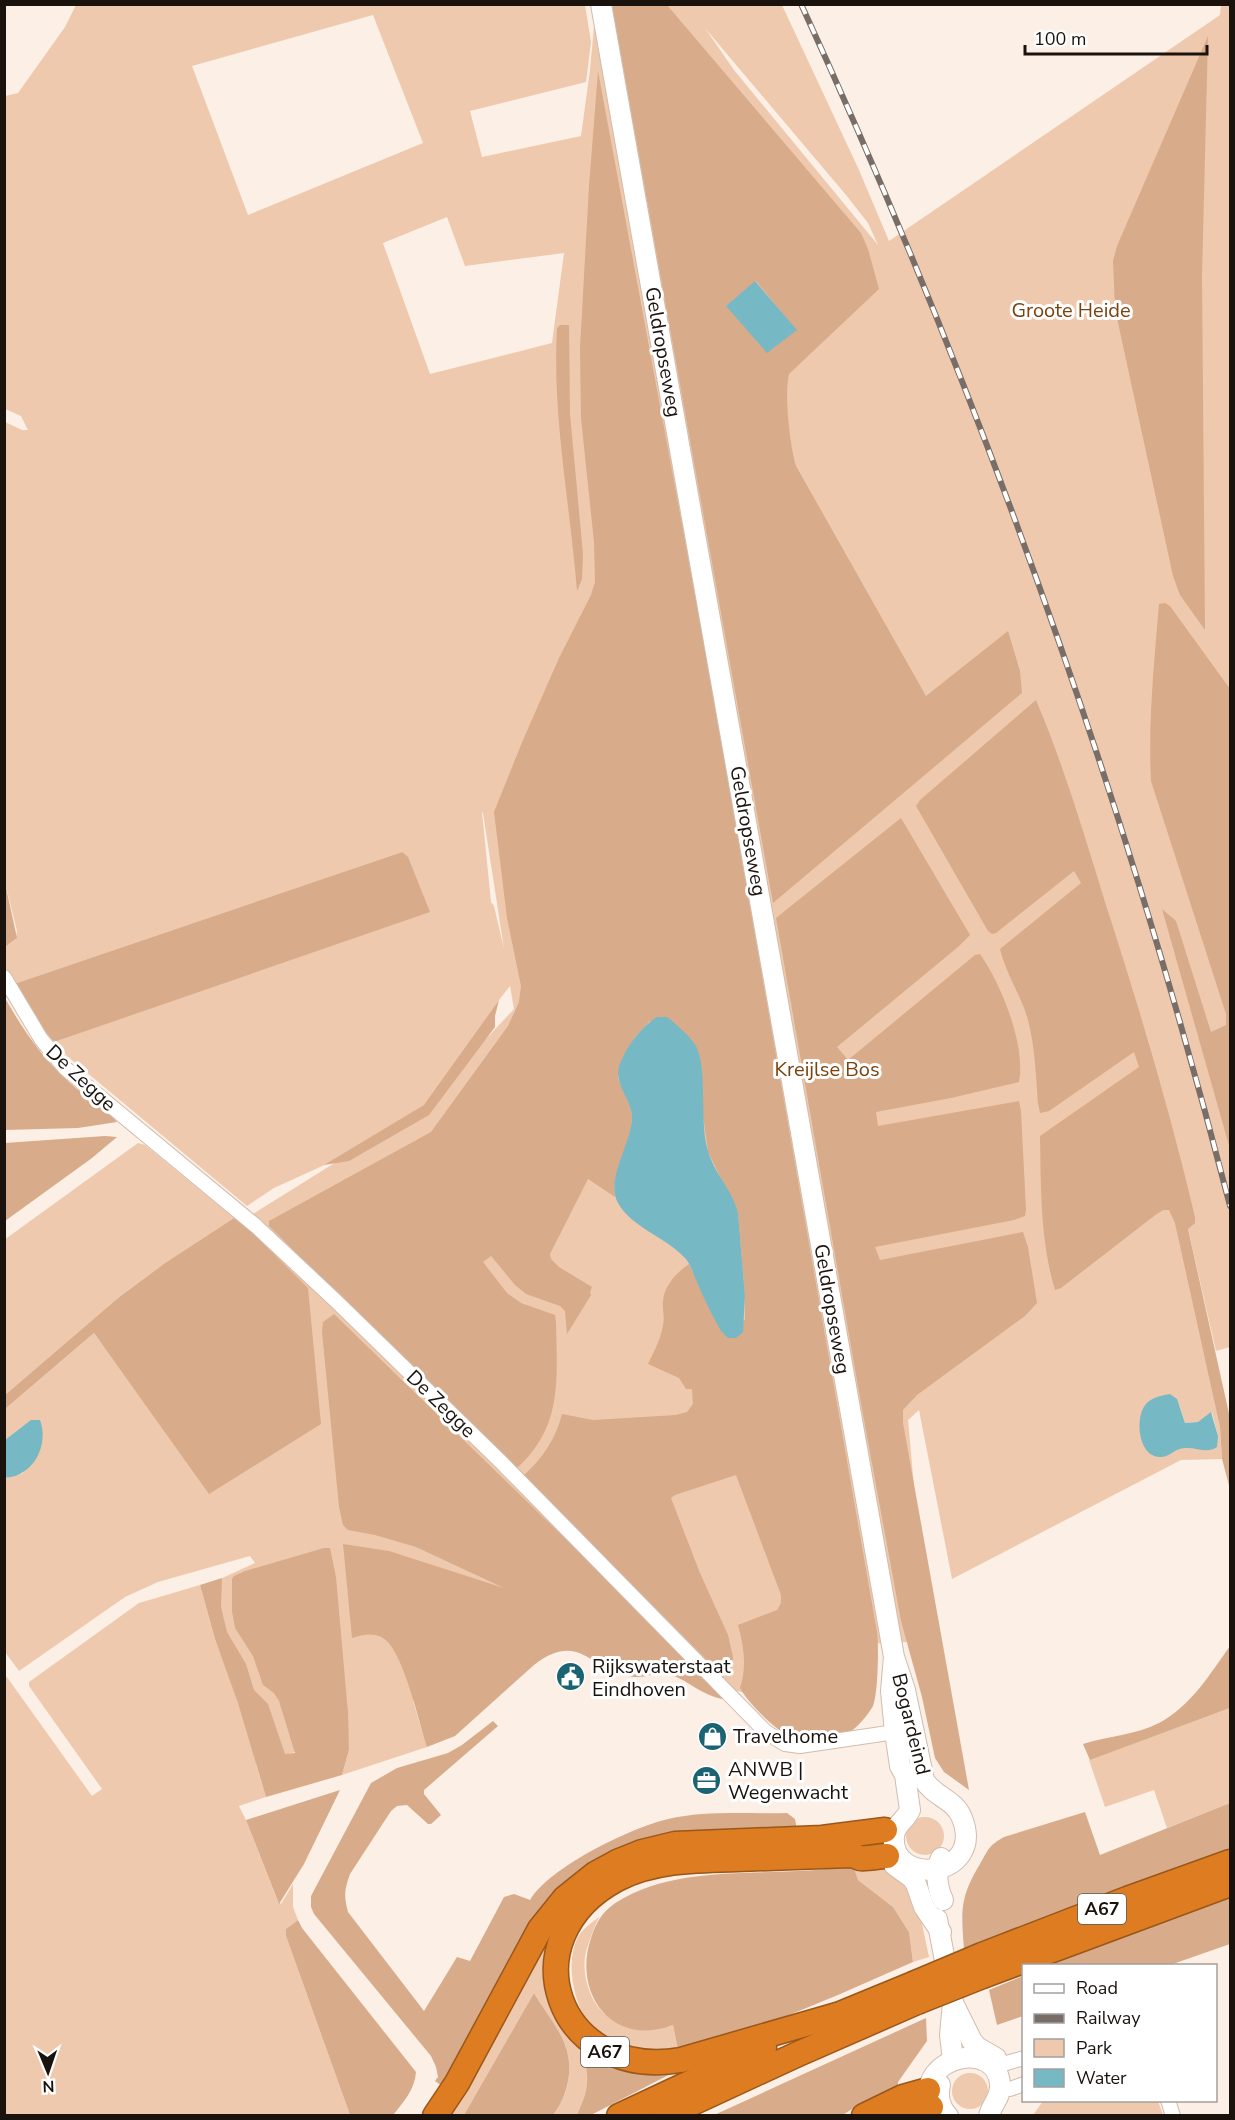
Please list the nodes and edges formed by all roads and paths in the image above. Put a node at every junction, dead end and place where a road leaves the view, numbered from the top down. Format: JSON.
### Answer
{"nodes":[{"id":1,"x":601,"y":4,"type":"edge"},
{"id":2,"x":4,"y":977,"type":"edge"},
{"id":3,"x":894,"y":1657,"type":"joint"},
{"id":4,"x":904,"y":1731,"type":"junction"},
{"id":5,"x":906,"y":1805,"type":"junction"},
{"id":6,"x":960,"y":1826,"type":"junction"},
{"id":7,"x":888,"y":1845,"type":"junction"},
{"id":8,"x":1230,"y":1862,"type":"edge"},
{"id":9,"x":929,"y":1871,"type":"junction"},
{"id":10,"x":1230,"y":1884,"type":"edge"},
{"id":11,"x":941,"y":1932,"type":"junction"},
{"id":12,"x":983,"y":1965,"type":"junction"},
{"id":13,"x":915,"y":1993,"type":"junction"},
{"id":14,"x":953,"y":2003,"type":"junction"},
{"id":15,"x":837,"y":2015,"type":"junction"},
{"id":16,"x":964,"y":2055,"type":"junction"},
{"id":17,"x":1022,"y":2059,"type":"edge"},
{"id":18,"x":1010,"y":2075,"type":"edge"},
{"id":19,"x":935,"y":2109,"type":"edge"},
{"id":20,"x":670,"y":2113,"type":"edge"},
{"id":21,"x":435,"y":2115,"type":"edge"},
{"id":22,"x":619,"y":2115,"type":"edge"},
{"id":23,"x":864,"y":2115,"type":"edge"},
{"id":24,"x":903,"y":2115,"type":"edge"},
{"id":25,"x":989,"y":2115,"type":"edge"},
{"id":26,"x":997,"y":2115,"type":"edge"}],
"edges":[{"from":1,"to":3,"type":"main road","name":"Geldropseweg"},
{"from":2,"to":4,"type":"street","name":"De Zegge"},
{"from":3,"to":4,"type":"main road","name":"Bogardeind"},
{"from":4,"to":5,"type":"main road","name":"Bogardeind"},
{"from":4,"to":6,"type":"main road","name":"Bogardeind"},
{"from":5,"to":6,"type":"main road"},
{"from":5,"to":7,"type":"main road"},
{"from":6,"to":9,"type":"main road"},
{"from":7,"to":9,"type":"main road"},
{"from":7,"to":15,"type":"highway","number":"A67"},
{"from":7,"to":21,"type":"highway"},
{"from":8,"to":12,"type":"highway","number":"A67"},
{"from":9,"to":11,"type":"main road"},
{"from":9,"to":11,"type":"main road"},
{"from":10,"to":12,"type":"highway","number":"A67"},
{"from":11,"to":14,"type":"main road"},
{"from":12,"to":13,"type":"highway","number":"A67","bridge":true},
{"from":13,"to":15,"type":"highway","number":"A67"},
{"from":13,"to":20,"type":"highway","number":"A67"},
{"from":14,"to":16,"type":"main road"},
{"from":14,"to":16,"type":"main road"},
{"from":15,"to":22,"type":"highway","number":"A67"},
{"from":16,"to":18,"type":"main road"},
{"from":16,"to":19,"type":"main road"},
{"from":17,"to":18,"type":"street"},
{"from":18,"to":25,"type":"main road"},
{"from":18,"to":26,"type":"main road"},
{"from":19,"to":23,"type":"highway"},
{"from":19,"to":24,"type":"highway"}]}
